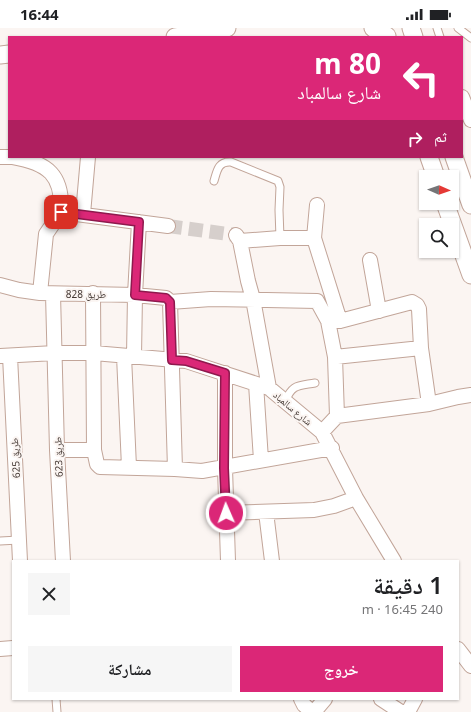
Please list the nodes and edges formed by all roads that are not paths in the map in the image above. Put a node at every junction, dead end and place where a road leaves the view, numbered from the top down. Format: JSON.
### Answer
{"nodes":[{"id":1,"x":227,"y":28,"type":"edge"},
{"id":2,"x":373,"y":28,"type":"edge"},
{"id":3,"x":458,"y":28,"type":"edge"},
{"id":4,"x":181,"y":36,"type":"edge"},
{"id":5,"x":385,"y":36,"type":"edge"},
{"id":6,"x":471,"y":38,"type":"edge"},
{"id":7,"x":463,"y":100,"type":"edge"},
{"id":8,"x":471,"y":120,"type":"edge"},
{"id":9,"x":17,"y":158,"type":"edge"},
{"id":10,"x":88,"y":158,"type":"edge"},
{"id":11,"x":429,"y":158,"type":"edge"},
{"id":12,"x":454,"y":158,"type":"edge"},
{"id":13,"x":434,"y":170,"type":"edge"},
{"id":14,"x":214,"y":181,"type":"dead end"},
{"id":15,"x":317,"y":205,"type":"dead end"},
{"id":16,"x":471,"y":205,"type":"edge"},
{"id":17,"x":448,"y":210,"type":"edge"},
{"id":18,"x":61,"y":212,"type":"junction"},
{"id":19,"x":83,"y":214,"type":"junction"},
{"id":20,"x":139,"y":222,"type":"junction"},
{"id":21,"x":168,"y":226,"type":"tunnel mouth"},
{"id":22,"x":280,"y":238,"type":"junction"},
{"id":23,"x":314,"y":238,"type":"junction"},
{"id":24,"x":370,"y":260,"type":"dead end"},
{"id":25,"x":471,"y":275,"type":"edge"},
{"id":26,"x":0,"y":286,"type":"edge"},
{"id":27,"x":93,"y":293,"type":"junction"},
{"id":28,"x":47,"y":294,"type":"junction"},
{"id":29,"x":135,"y":295,"type":"junction"},
{"id":30,"x":253,"y":299,"type":"junction"},
{"id":31,"x":170,"y":302,"type":"junction"},
{"id":32,"x":379,"y":311,"type":"junction"},
{"id":33,"x":334,"y":321,"type":"junction"},
{"id":34,"x":421,"y":348,"type":"junction"},
{"id":35,"x":56,"y":353,"type":"junction"},
{"id":36,"x":94,"y":353,"type":"junction"},
{"id":37,"x":5,"y":356,"type":"edge"},
{"id":38,"x":129,"y":356,"type":"junction"},
{"id":39,"x":335,"y":357,"type":"junction"},
{"id":40,"x":172,"y":360,"type":"junction"},
{"id":41,"x":225,"y":373,"type":"junction"},
{"id":42,"x":315,"y":383,"type":"dead end"},
{"id":43,"x":263,"y":386,"type":"junction"},
{"id":44,"x":471,"y":389,"type":"edge"},
{"id":45,"x":464,"y":396,"type":"edge"},
{"id":46,"x":285,"y":402,"type":"junction"},
{"id":47,"x":429,"y":404,"type":"junction"},
{"id":48,"x":337,"y":416,"type":"junction"},
{"id":49,"x":322,"y":432,"type":"junction"},
{"id":50,"x":332,"y":448,"type":"junction"},
{"id":51,"x":57,"y":450,"type":"junction"},
{"id":52,"x":96,"y":457,"type":"junction"},
{"id":53,"x":261,"y":460,"type":"junction"},
{"id":54,"x":128,"y":467,"type":"junction"},
{"id":55,"x":224,"y":468,"type":"junction"},
{"id":56,"x":175,"y":469,"type":"junction"},
{"id":57,"x":356,"y":498,"type":"junction"},
{"id":58,"x":266,"y":512,"type":"junction"},
{"id":59,"x":226,"y":513,"type":"junction"},
{"id":60,"x":19,"y":540,"type":"junction"},
{"id":61,"x":0,"y":541,"type":"edge"},
{"id":62,"x":20,"y":560,"type":"edge"},
{"id":63,"x":63,"y":560,"type":"edge"},
{"id":64,"x":228,"y":560,"type":"edge"},
{"id":65,"x":272,"y":560,"type":"edge"},
{"id":66,"x":393,"y":560,"type":"edge"},
{"id":67,"x":12,"y":648,"type":"edge"},
{"id":68,"x":0,"y":649,"type":"edge"},
{"id":69,"x":459,"y":651,"type":"edge"},
{"id":70,"x":471,"y":666,"type":"edge"},
{"id":71,"x":56,"y":700,"type":"edge"},
{"id":72,"x":302,"y":700,"type":"edge"},
{"id":73,"x":324,"y":700,"type":"edge"},
{"id":74,"x":383,"y":700,"type":"edge"},
{"id":75,"x":414,"y":700,"type":"edge"},
{"id":76,"x":57,"y":712,"type":"edge"},
{"id":77,"x":313,"y":712,"type":"edge"},
{"id":78,"x":401,"y":712,"type":"edge"},
{"id":79,"x":408,"y":712,"type":"edge"}],
"edges":[{"from":1,"to":4,"type":"street"},
{"from":2,"to":5,"type":"street"},
{"from":3,"to":6,"type":"lane"},
{"from":7,"to":8,"type":"street"},
{"from":9,"to":18,"type":"street"},
{"from":10,"to":19,"type":"street"},
{"from":11,"to":13,"type":"street"},
{"from":12,"to":16,"type":"street"},
{"from":14,"to":22,"type":"lane"},
{"from":15,"to":23,"type":"street"},
{"from":17,"to":25,"type":"street"},
{"from":18,"to":19,"type":"street"},
{"from":18,"to":28,"type":"street","name":"طريق 623"},
{"from":19,"to":20,"type":"street"},
{"from":20,"to":21,"type":"street"},
{"from":20,"to":29,"type":"street"},
{"from":22,"to":23,"type":"street"},
{"from":22,"to":30,"type":"street"},
{"from":23,"to":33,"type":"street"},
{"from":24,"to":32,"type":"street"},
{"from":26,"to":28,"type":"street","name":"طريق 828"},
{"from":27,"to":28,"type":"street","name":"طريق 828"},
{"from":27,"to":29,"type":"street","name":"طريق 828"},
{"from":27,"to":36,"type":"street"},
{"from":28,"to":35,"type":"street","name":"طريق 623"},
{"from":29,"to":31,"type":"street","name":"طريق 828"},
{"from":29,"to":38,"type":"street"},
{"from":30,"to":31,"type":"street"},
{"from":30,"to":33,"type":"street"},
{"from":30,"to":43,"type":"street"},
{"from":31,"to":40,"type":"street"},
{"from":32,"to":33,"type":"street"},
{"from":32,"to":34,"type":"street"},
{"from":33,"to":39,"type":"street"},
{"from":34,"to":39,"type":"street"},
{"from":34,"to":47,"type":"street"},
{"from":35,"to":36,"type":"street","name":"شارع سالمباد"},
{"from":35,"to":37,"type":"street","name":"شارع سالمباد"},
{"from":35,"to":51,"type":"street","name":"طريق 623"},
{"from":36,"to":38,"type":"street","name":"شارع سالمباد"},
{"from":36,"to":52,"type":"street"},
{"from":37,"to":60,"type":"street","name":"طريق 625"},
{"from":38,"to":40,"type":"street","name":"شارع سالمباد"},
{"from":38,"to":54,"type":"street"},
{"from":39,"to":48,"type":"street"},
{"from":40,"to":41,"type":"street","name":"شارع سالمباد"},
{"from":40,"to":56,"type":"street"},
{"from":41,"to":43,"type":"street","name":"شارع سالمباد"},
{"from":41,"to":55,"type":"street"},
{"from":42,"to":46,"type":"lane"},
{"from":43,"to":46,"type":"street","name":"شارع سالمباد"},
{"from":43,"to":53,"type":"street"},
{"from":44,"to":45,"type":"street"},
{"from":45,"to":47,"type":"street"},
{"from":46,"to":49,"type":"street","name":"شارع سالمباد"},
{"from":47,"to":48,"type":"street"},
{"from":48,"to":49,"type":"street"},
{"from":49,"to":50,"type":"street","name":"شارع سالمباد"},
{"from":50,"to":53,"type":"street"},
{"from":50,"to":57,"type":"street","name":"شارع سالمباد"},
{"from":51,"to":52,"type":"street"},
{"from":51,"to":63,"type":"street","name":"طريق 623"},
{"from":52,"to":54,"type":"street"},
{"from":53,"to":55,"type":"street"},
{"from":54,"to":56,"type":"street"},
{"from":55,"to":56,"type":"street"},
{"from":55,"to":59,"type":"street"},
{"from":57,"to":58,"type":"street"},
{"from":57,"to":66,"type":"street","name":"شارع سالمباد"},
{"from":58,"to":59,"type":"street"},
{"from":58,"to":65,"type":"street"},
{"from":59,"to":64,"type":"street"},
{"from":60,"to":61,"type":"lane"},
{"from":60,"to":62,"type":"street","name":"طريق 625"},
{"from":67,"to":68,"type":"street"},
{"from":69,"to":70,"type":"street"},
{"from":71,"to":76,"type":"lane"},
{"from":72,"to":77,"type":"street"},
{"from":73,"to":77,"type":"street"},
{"from":74,"to":78,"type":"street"},
{"from":75,"to":79,"type":"street"}]}
